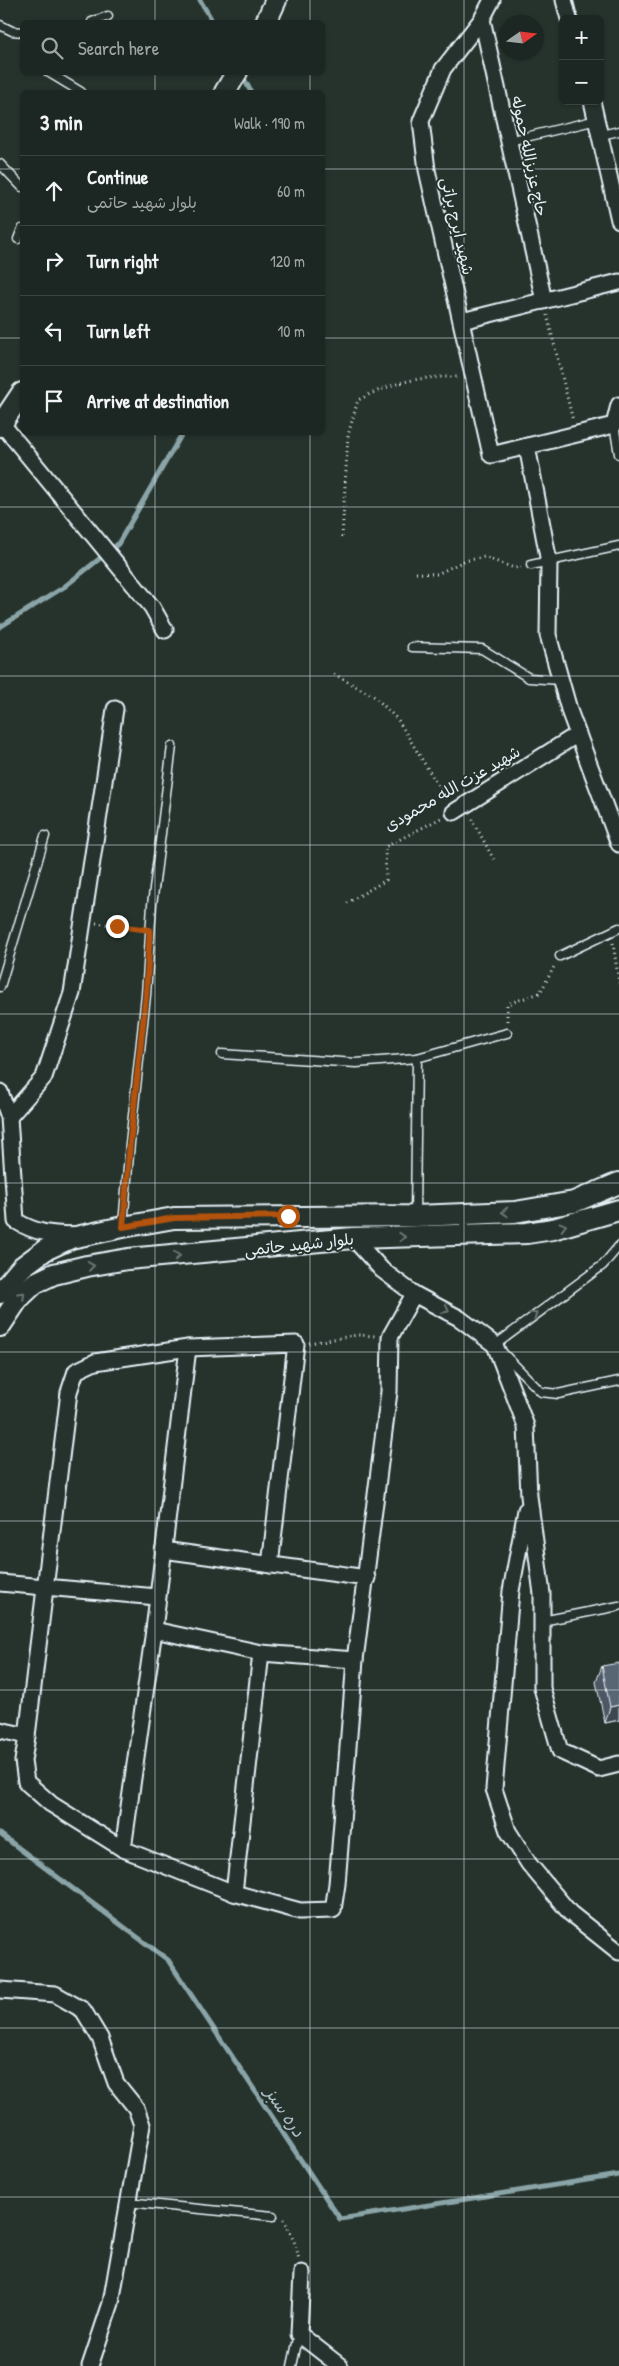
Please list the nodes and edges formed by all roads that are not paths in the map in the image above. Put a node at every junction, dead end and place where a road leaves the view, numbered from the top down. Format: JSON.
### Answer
{"nodes":[{"id":1,"x":276,"y":0,"type":"edge"},
{"id":2,"x":492,"y":0,"type":"edge"},
{"id":3,"x":564,"y":0,"type":"edge"},
{"id":4,"x":568,"y":15,"type":"edge"},
{"id":5,"x":108,"y":16,"type":"dead end"},
{"id":6,"x":482,"y":19,"type":"junction"},
{"id":7,"x":97,"y":20,"type":"edge"},
{"id":8,"x":267,"y":20,"type":"edge"},
{"id":9,"x":0,"y":25,"type":"edge"},
{"id":10,"x":20,"y":32,"type":"edge"},
{"id":11,"x":53,"y":75,"type":"edge"},
{"id":12,"x":235,"y":75,"type":"edge"},
{"id":13,"x":78,"y":90,"type":"edge"},
{"id":14,"x":227,"y":90,"type":"edge"},
{"id":15,"x":593,"y":105,"type":"edge"},
{"id":16,"x":599,"y":128,"type":"junction"},
{"id":17,"x":619,"y":131,"type":"edge"},
{"id":18,"x":509,"y":141,"type":"junction"},
{"id":19,"x":0,"y":164,"type":"edge"},
{"id":20,"x":20,"y":185,"type":"edge"},
{"id":21,"x":619,"y":220,"type":"edge"},
{"id":22,"x":20,"y":234,"type":"edge"},
{"id":23,"x":18,"y":239,"type":"dead end"},
{"id":24,"x":619,"y":282,"type":"edge"},
{"id":25,"x":544,"y":301,"type":"junction"},
{"id":26,"x":462,"y":320,"type":"junction"},
{"id":27,"x":20,"y":396,"type":"edge"},
{"id":28,"x":619,"y":405,"type":"edge"},
{"id":29,"x":1,"y":425,"type":"edge"},
{"id":30,"x":614,"y":425,"type":"junction"},
{"id":31,"x":527,"y":446,"type":"junction"},
{"id":32,"x":619,"y":454,"type":"edge"},
{"id":33,"x":619,"y":546,"type":"edge"},
{"id":34,"x":549,"y":562,"type":"junction"},
{"id":35,"x":531,"y":565,"type":"road end"},
{"id":36,"x":165,"y":630,"type":"dead end"},
{"id":37,"x":412,"y":647,"type":"dead end"},
{"id":38,"x":561,"y":680,"type":"junction"},
{"id":39,"x":115,"y":709,"type":"dead end"},
{"id":40,"x":578,"y":734,"type":"junction"},
{"id":41,"x":172,"y":746,"type":"dead end"},
{"id":42,"x":460,"y":808,"type":"road end"},
{"id":43,"x":45,"y":836,"type":"dead end"},
{"id":44,"x":619,"y":844,"type":"edge"},
{"id":45,"x":615,"y":929,"type":"edge"},
{"id":46,"x":560,"y":956,"type":"road end"},
{"id":47,"x":0,"y":987,"type":"edge"},
{"id":48,"x":507,"y":1034,"type":"road end"},
{"id":49,"x":222,"y":1054,"type":"dead end"},
{"id":50,"x":417,"y":1058,"type":"junction"},
{"id":51,"x":0,"y":1092,"type":"edge"},
{"id":52,"x":9,"y":1117,"type":"junction"},
{"id":53,"x":619,"y":1182,"type":"edge"},
{"id":54,"x":619,"y":1210,"type":"edge"},
{"id":55,"x":355,"y":1215,"type":"junction"},
{"id":56,"x":415,"y":1216,"type":"junction"},
{"id":57,"x":123,"y":1227,"type":"junction"},
{"id":58,"x":83,"y":1235,"type":"junction"},
{"id":59,"x":353,"y":1238,"type":"junction"},
{"id":60,"x":619,"y":1246,"type":"edge"},
{"id":61,"x":1,"y":1286,"type":"edge"},
{"id":62,"x":414,"y":1294,"type":"junction"},
{"id":63,"x":0,"y":1326,"type":"edge"},
{"id":64,"x":495,"y":1345,"type":"junction"},
{"id":65,"x":188,"y":1348,"type":"junction"},
{"id":66,"x":619,"y":1381,"type":"edge"},
{"id":67,"x":529,"y":1496,"type":"junction"},
{"id":68,"x":163,"y":1550,"type":"junction"},
{"id":69,"x":270,"y":1565,"type":"junction"},
{"id":70,"x":366,"y":1578,"type":"junction"},
{"id":71,"x":0,"y":1583,"type":"edge"},
{"id":72,"x":45,"y":1585,"type":"junction"},
{"id":73,"x":157,"y":1597,"type":"junction"},
{"id":74,"x":619,"y":1606,"type":"edge"},
{"id":75,"x":542,"y":1621,"type":"junction"},
{"id":76,"x":154,"y":1630,"type":"junction"},
{"id":77,"x":261,"y":1653,"type":"junction"},
{"id":78,"x":355,"y":1660,"type":"junction"},
{"id":79,"x":0,"y":1730,"type":"edge"},
{"id":80,"x":26,"y":1736,"type":"junction"},
{"id":81,"x":619,"y":1764,"type":"edge"},
{"id":82,"x":123,"y":1849,"type":"junction"},
{"id":83,"x":234,"y":1893,"type":"junction"},
{"id":84,"x":619,"y":1952,"type":"edge"},
{"id":85,"x":0,"y":1990,"type":"edge"},
{"id":86,"x":128,"y":2202,"type":"junction"},
{"id":87,"x":272,"y":2216,"type":"road end"},
{"id":88,"x":302,"y":2273,"type":"road end"},
{"id":89,"x":299,"y":2334,"type":"junction"},
{"id":90,"x":90,"y":2366,"type":"edge"},
{"id":91,"x":292,"y":2366,"type":"edge"},
{"id":92,"x":340,"y":2366,"type":"edge"}],
"edges":[{"from":1,"to":8,"type":"main road"},
{"from":2,"to":6,"type":"street","name":"شهید ایرج براتی"},
{"from":3,"to":4,"type":"street"},
{"from":5,"to":7,"type":"lane"},
{"from":6,"to":18,"type":"street","name":"حاج عزیزالله حموله"},
{"from":6,"to":26,"type":"street","name":"شهید ایرج براتی"},
{"from":9,"to":10,"type":"lane"},
{"from":11,"to":13,"type":"lane"},
{"from":12,"to":14,"type":"main road"},
{"from":15,"to":16,"type":"street"},
{"from":16,"to":17,"type":"lane"},
{"from":16,"to":18,"type":"lane"},
{"from":16,"to":21,"type":"street"},
{"from":18,"to":25,"type":"street","name":"حاج عزیزالله حموله"},
{"from":19,"to":20,"type":"lane"},
{"from":22,"to":23,"type":"lane"},
{"from":24,"to":25,"type":"street"},
{"from":25,"to":26,"type":"street"},
{"from":26,"to":31,"type":"street","name":"شهید ایرج براتی"},
{"from":27,"to":29,"type":"main road"},
{"from":28,"to":30,"type":"street"},
{"from":29,"to":36,"type":"street"},
{"from":30,"to":31,"type":"street"},
{"from":30,"to":32,"type":"lane"},
{"from":31,"to":34,"type":"street"},
{"from":33,"to":34,"type":"lane"},
{"from":34,"to":35,"type":"lane"},
{"from":34,"to":38,"type":"street"},
{"from":37,"to":38,"type":"lane"},
{"from":38,"to":40,"type":"street"},
{"from":39,"to":52,"type":"street"},
{"from":40,"to":42,"type":"street","name":"شهید عزت الله محمودی"},
{"from":40,"to":44,"type":"street"},
{"from":41,"to":57,"type":"lane"},
{"from":43,"to":47,"type":"lane"},
{"from":45,"to":46,"type":"lane"},
{"from":48,"to":50,"type":"lane"},
{"from":49,"to":50,"type":"lane"},
{"from":50,"to":56,"type":"lane"},
{"from":51,"to":52,"type":"street"},
{"from":52,"to":58,"type":"street"},
{"from":53,"to":56,"type":"main road","name":"بلوار شهید حاتمی","one_way":true},
{"from":59,"to":54,"type":"main road","name":"بلوار شهید حاتمی","one_way":true},
{"from":55,"to":56,"type":"main road","name":"بلوار شهید حاتمی"},
{"from":55,"to":57,"type":"main road","name":"بلوار شهید حاتمی"},
{"from":55,"to":59,"type":"main road"},
{"from":57,"to":58,"type":"main road","name":"بلوار شهید حاتمی"},
{"from":58,"to":61,"type":"main road","name":"بلوار شهید حاتمی"},
{"from":59,"to":62,"type":"street"},
{"from":63,"to":59,"type":"main road","name":"بلوار شهید حاتمی","one_way":true},
{"from":64,"to":60,"type":"lane","one_way":true},
{"from":62,"to":64,"type":"street","one_way":true},
{"from":62,"to":70,"type":"street"},
{"from":64,"to":66,"type":"lane"},
{"from":64,"to":67,"type":"street"},
{"from":65,"to":68,"type":"street"},
{"from":65,"to":69,"type":"street"},
{"from":65,"to":72,"type":"street"},
{"from":67,"to":75,"type":"street"},
{"from":67,"to":84,"type":"street"},
{"from":68,"to":69,"type":"street"},
{"from":68,"to":73,"type":"street"},
{"from":69,"to":70,"type":"street"},
{"from":70,"to":78,"type":"street"},
{"from":71,"to":72,"type":"street"},
{"from":72,"to":73,"type":"street"},
{"from":72,"to":80,"type":"street"},
{"from":73,"to":76,"type":"street"},
{"from":74,"to":75,"type":"lane"},
{"from":75,"to":81,"type":"street"},
{"from":76,"to":77,"type":"street"},
{"from":76,"to":82,"type":"street"},
{"from":77,"to":78,"type":"street"},
{"from":77,"to":83,"type":"street"},
{"from":78,"to":83,"type":"street"},
{"from":79,"to":80,"type":"street"},
{"from":80,"to":82,"type":"street"},
{"from":82,"to":83,"type":"street"},
{"from":85,"to":86,"type":"street"},
{"from":86,"to":87,"type":"lane"},
{"from":86,"to":90,"type":"street"},
{"from":88,"to":89,"type":"street"},
{"from":89,"to":91,"type":"lane"},
{"from":89,"to":92,"type":"street"}]}
